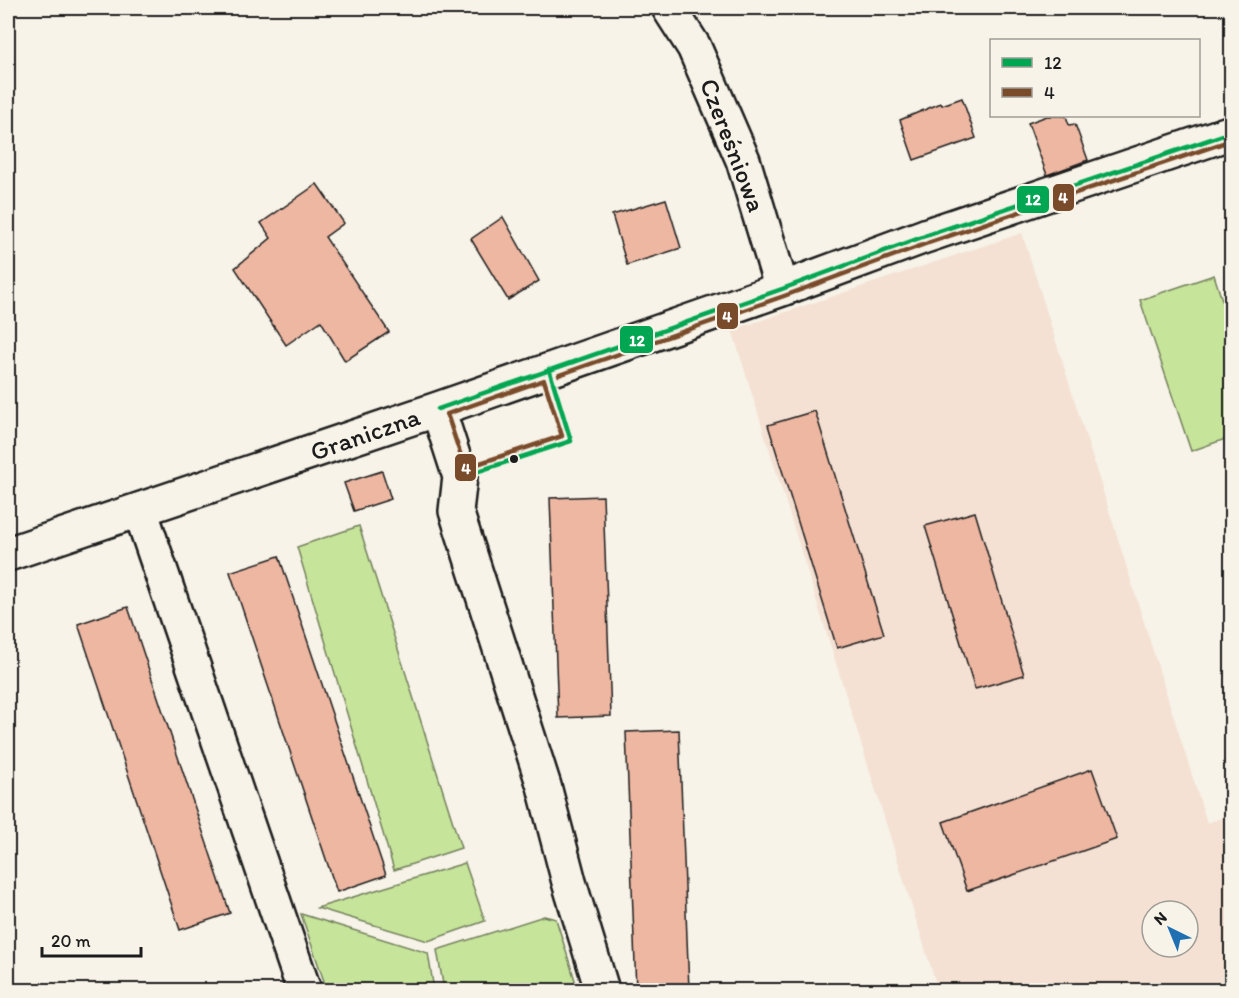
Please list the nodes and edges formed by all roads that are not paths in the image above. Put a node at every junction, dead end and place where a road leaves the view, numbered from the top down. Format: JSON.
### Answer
{"nodes":[{"id":1,"x":669,"y":8,"type":"edge"},
{"id":2,"x":1232,"y":132,"type":"edge"},
{"id":3,"x":782,"y":289,"type":"junction"},
{"id":4,"x":438,"y":409,"type":"junction"},
{"id":5,"x":140,"y":510,"type":"junction"},
{"id":6,"x":8,"y":554,"type":"edge"},
{"id":7,"x":304,"y":990,"type":"edge"},
{"id":8,"x":602,"y":990,"type":"edge"}],
"edges":[{"from":1,"to":3,"type":"street","name":"Czereśniowa"},
{"from":2,"to":3,"type":"street","name":"Graniczna"},
{"from":3,"to":4,"type":"street","name":"Graniczna"},
{"from":4,"to":5,"type":"street","name":"Graniczna"},
{"from":4,"to":8,"type":"street"},
{"from":5,"to":6,"type":"street","name":"Graniczna"},
{"from":5,"to":7,"type":"street"}]}
